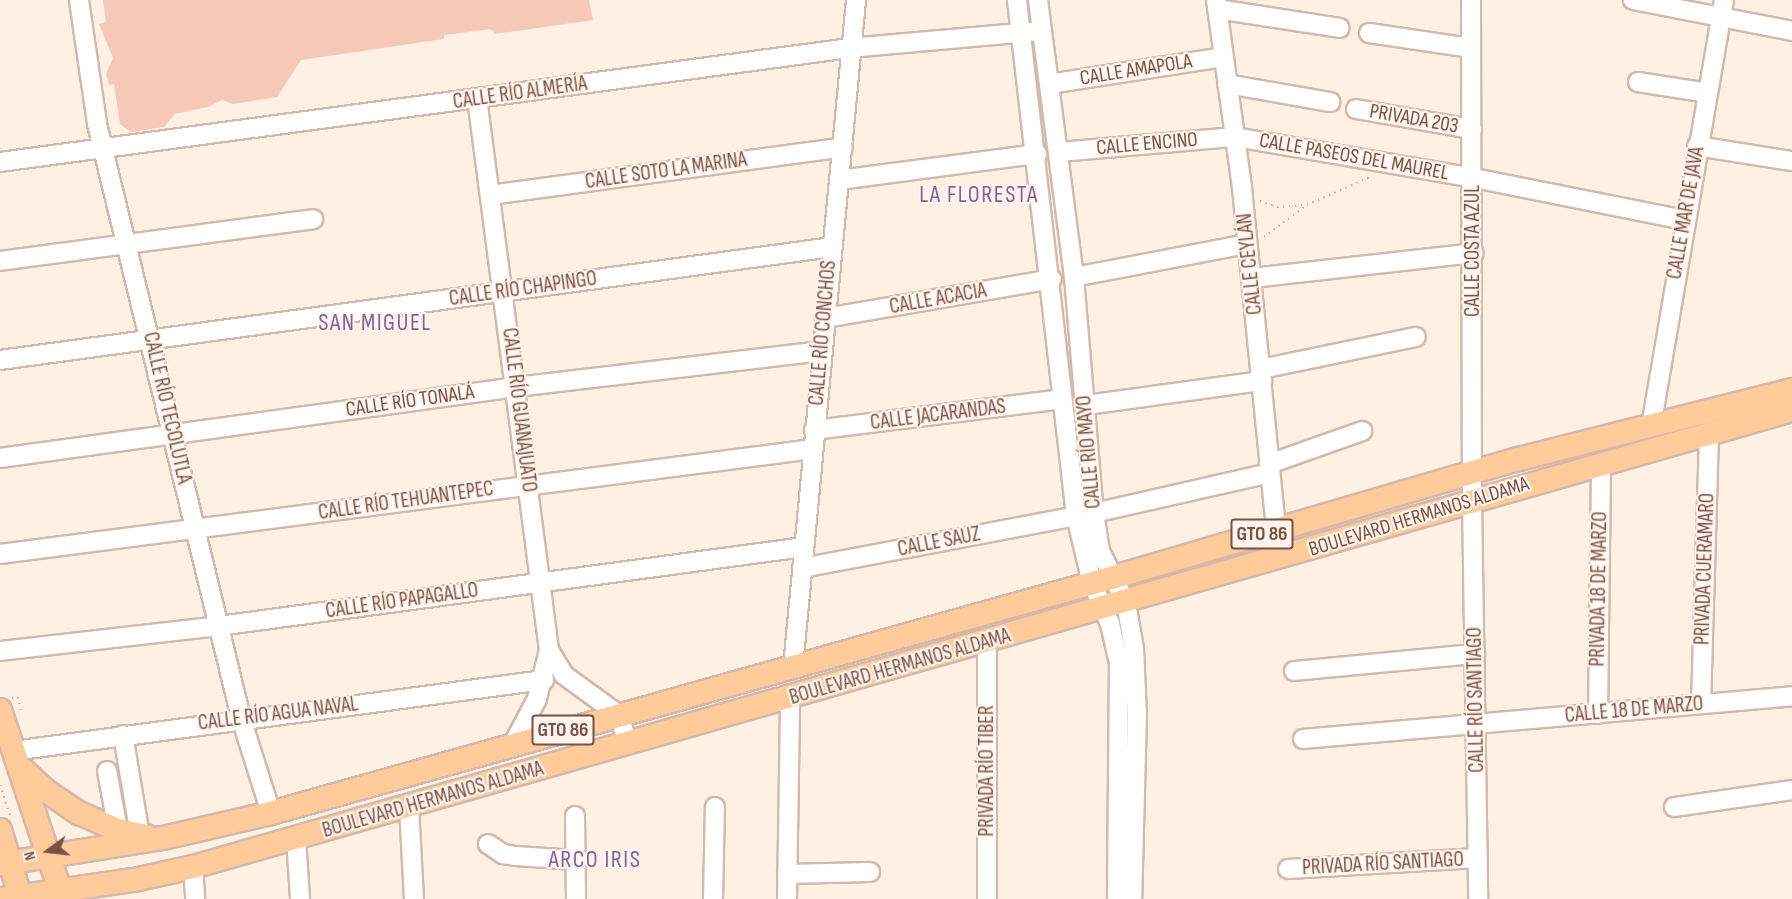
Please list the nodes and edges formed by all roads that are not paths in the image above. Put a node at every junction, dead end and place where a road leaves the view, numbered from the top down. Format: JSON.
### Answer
{"nodes":[{"id":1,"x":79,"y":0,"type":"edge"},
{"id":2,"x":856,"y":0,"type":"edge"},
{"id":3,"x":1017,"y":0,"type":"edge"},
{"id":4,"x":1038,"y":0,"type":"edge"},
{"id":5,"x":1471,"y":0,"type":"edge"},
{"id":6,"x":1633,"y":0,"type":"edge"},
{"id":7,"x":1724,"y":0,"type":"edge"},
{"id":8,"x":1216,"y":4,"type":"edge"},
{"id":9,"x":1721,"y":18,"type":"junction"},
{"id":10,"x":1340,"y":28,"type":"dead end"},
{"id":11,"x":1041,"y":31,"type":"junction"},
{"id":12,"x":1792,"y":31,"type":"edge"},
{"id":13,"x":1021,"y":32,"type":"junction"},
{"id":14,"x":1369,"y":33,"type":"dead end"},
{"id":15,"x":850,"y":48,"type":"junction"},
{"id":16,"x":1470,"y":48,"type":"junction"},
{"id":17,"x":1223,"y":57,"type":"junction"},
{"id":18,"x":1638,"y":82,"type":"dead end"},
{"id":19,"x":1049,"y":84,"type":"junction"},
{"id":20,"x":1227,"y":84,"type":"junction"},
{"id":21,"x":1708,"y":93,"type":"junction"},
{"id":22,"x":477,"y":98,"type":"junction"},
{"id":23,"x":1330,"y":102,"type":"dead end"},
{"id":24,"x":1356,"y":109,"type":"dead end"},
{"id":25,"x":1472,"y":129,"type":"junction"},
{"id":26,"x":1235,"y":137,"type":"junction"},
{"id":27,"x":1698,"y":146,"type":"junction"},
{"id":28,"x":843,"y":147,"type":"junction"},
{"id":29,"x":103,"y":151,"type":"junction"},
{"id":30,"x":1059,"y":152,"type":"junction"},
{"id":31,"x":1037,"y":154,"type":"junction"},
{"id":32,"x":1792,"y":161,"type":"edge"},
{"id":33,"x":0,"y":162,"type":"edge"},
{"id":34,"x":1474,"y":178,"type":"junction"},
{"id":35,"x":840,"y":180,"type":"junction"},
{"id":36,"x":490,"y":195,"type":"junction"},
{"id":37,"x":313,"y":219,"type":"dead end"},
{"id":38,"x":1684,"y":220,"type":"junction"},
{"id":39,"x":128,"y":243,"type":"junction"},
{"id":40,"x":1247,"y":244,"type":"junction"},
{"id":41,"x":832,"y":247,"type":"junction"},
{"id":42,"x":1474,"y":254,"type":"junction"},
{"id":43,"x":0,"y":261,"type":"edge"},
{"id":44,"x":1074,"y":277,"type":"junction"},
{"id":45,"x":1252,"y":278,"type":"junction"},
{"id":46,"x":1052,"y":279,"type":"junction"},
{"id":47,"x":504,"y":291,"type":"junction"},
{"id":48,"x":825,"y":318,"type":"junction"},
{"id":49,"x":1416,"y":337,"type":"dead end"},
{"id":50,"x":150,"y":340,"type":"junction"},
{"id":51,"x":822,"y":351,"type":"junction"},
{"id":52,"x":0,"y":360,"type":"edge"},
{"id":53,"x":1261,"y":375,"type":"junction"},
{"id":54,"x":516,"y":387,"type":"junction"},
{"id":55,"x":1792,"y":390,"type":"edge"},
{"id":56,"x":1062,"y":399,"type":"junction"},
{"id":57,"x":1086,"y":405,"type":"junction"},
{"id":58,"x":1792,"y":411,"type":"edge"},
{"id":59,"x":1651,"y":427,"type":"junction"},
{"id":60,"x":814,"y":430,"type":"junction"},
{"id":61,"x":1362,"y":431,"type":"dead end"},
{"id":62,"x":172,"y":433,"type":"junction"},
{"id":63,"x":1708,"y":434,"type":"junction"},
{"id":64,"x":813,"y":449,"type":"junction"},
{"id":65,"x":0,"y":458,"type":"edge"},
{"id":66,"x":1601,"y":464,"type":"junction"},
{"id":67,"x":1269,"y":468,"type":"junction"},
{"id":68,"x":1473,"y":472,"type":"junction"},
{"id":69,"x":528,"y":485,"type":"junction"},
{"id":70,"x":1472,"y":501,"type":"junction"},
{"id":71,"x":1085,"y":515,"type":"junction"},
{"id":72,"x":196,"y":529,"type":"junction"},
{"id":73,"x":1276,"y":529,"type":"junction"},
{"id":74,"x":804,"y":547,"type":"junction"},
{"id":75,"x":0,"y":554,"type":"edge"},
{"id":76,"x":802,"y":568,"type":"junction"},
{"id":77,"x":1101,"y":581,"type":"junction"},
{"id":78,"x":542,"y":582,"type":"junction"},
{"id":79,"x":1126,"y":603,"type":"junction"},
{"id":80,"x":1103,"y":608,"type":"junction"},
{"id":81,"x":219,"y":626,"type":"junction"},
{"id":82,"x":987,"y":643,"type":"junction"},
{"id":83,"x":549,"y":650,"type":"junction"},
{"id":84,"x":0,"y":651,"type":"edge"},
{"id":85,"x":1475,"y":654,"type":"junction"},
{"id":86,"x":794,"y":667,"type":"junction"},
{"id":87,"x":1294,"y":671,"type":"dead end"},
{"id":88,"x":544,"y":680,"type":"junction"},
{"id":89,"x":1792,"y":696,"type":"edge"},
{"id":90,"x":790,"y":698,"type":"junction"},
{"id":91,"x":1701,"y":704,"type":"junction"},
{"id":92,"x":0,"y":710,"type":"edge"},
{"id":93,"x":1128,"y":714,"type":"junction"},
{"id":94,"x":1598,"y":714,"type":"junction"},
{"id":95,"x":619,"y":715,"type":"junction"},
{"id":96,"x":241,"y":718,"type":"junction"},
{"id":97,"x":1476,"y":723,"type":"junction"},
{"id":98,"x":123,"y":735,"type":"junction"},
{"id":99,"x":1303,"y":739,"type":"dead end"},
{"id":100,"x":513,"y":744,"type":"junction"},
{"id":101,"x":628,"y":744,"type":"junction"},
{"id":102,"x":15,"y":757,"type":"junction"},
{"id":103,"x":107,"y":771,"type":"dead end"},
{"id":104,"x":1792,"y":790,"type":"edge"},
{"id":105,"x":409,"y":807,"type":"junction"},
{"id":106,"x":715,"y":807,"type":"dead end"},
{"id":107,"x":1674,"y":807,"type":"dead end"},
{"id":108,"x":271,"y":813,"type":"junction"},
{"id":109,"x":575,"y":816,"type":"dead end"},
{"id":110,"x":0,"y":830,"type":"edge"},
{"id":111,"x":118,"y":830,"type":"junction"},
{"id":112,"x":140,"y":835,"type":"junction"},
{"id":113,"x":163,"y":838,"type":"junction"},
{"id":114,"x":296,"y":838,"type":"junction"},
{"id":115,"x":488,"y":844,"type":"dead end"},
{"id":116,"x":50,"y":857,"type":"junction"},
{"id":117,"x":1478,"y":858,"type":"junction"},
{"id":118,"x":576,"y":860,"type":"junction"},
{"id":119,"x":5,"y":864,"type":"edge"},
{"id":120,"x":193,"y":867,"type":"junction"},
{"id":121,"x":1288,"y":869,"type":"dead end"},
{"id":122,"x":870,"y":872,"type":"dead end"},
{"id":123,"x":788,"y":874,"type":"junction"},
{"id":124,"x":134,"y":880,"type":"junction"},
{"id":125,"x":62,"y":895,"type":"edge"},
{"id":126,"x":14,"y":898,"type":"edge"},
{"id":127,"x":107,"y":899,"type":"edge"},
{"id":128,"x":195,"y":899,"type":"edge"},
{"id":129,"x":300,"y":899,"type":"edge"},
{"id":130,"x":414,"y":899,"type":"edge"},
{"id":131,"x":576,"y":899,"type":"edge"},
{"id":132,"x":713,"y":899,"type":"edge"},
{"id":133,"x":787,"y":899,"type":"edge"},
{"id":134,"x":987,"y":899,"type":"edge"},
{"id":135,"x":1117,"y":899,"type":"edge"},
{"id":136,"x":1132,"y":899,"type":"edge"},
{"id":137,"x":1478,"y":899,"type":"edge"}],
"edges":[{"from":1,"to":29,"type":"street","name":"CALLE RÍO TECOLUTLA"},
{"from":2,"to":15,"type":"street","name":"CALLE RÍO CONCHOS"},
{"from":3,"to":13,"type":"street","name":"CALLE RÍO MAYO"},
{"from":4,"to":11,"type":"street","name":"CALLE RÍO MAYO"},
{"from":5,"to":16,"type":"street","name":"CALLE COSTA AZUL"},
{"from":6,"to":9,"type":"street"},
{"from":7,"to":9,"type":"street","name":"CALLE MAR DE JAVA"},
{"from":8,"to":10,"type":"street"},
{"from":8,"to":17,"type":"street","name":"CALLE CEYLÁN"},
{"from":9,"to":12,"type":"street"},
{"from":9,"to":21,"type":"street","name":"CALLE MAR DE JAVA"},
{"from":11,"to":13,"type":"street","name":"CALLE RÍO ALMERÍA"},
{"from":11,"to":19,"type":"street","name":"CALLE RÍO MAYO"},
{"from":13,"to":15,"type":"street","name":"CALLE RÍO ALMERÍA"},
{"from":13,"to":31,"type":"street","name":"CALLE RÍO MAYO"},
{"from":14,"to":16,"type":"street"},
{"from":15,"to":22,"type":"street","name":"CALLE RÍO ALMERÍA"},
{"from":15,"to":28,"type":"street","name":"CALLE RÍO CONCHOS"},
{"from":16,"to":25,"type":"street","name":"CALLE COSTA AZUL"},
{"from":17,"to":19,"type":"street","name":"CALLE AMAPOLA"},
{"from":17,"to":20,"type":"street","name":"CALLE CEYLÁN"},
{"from":18,"to":21,"type":"street"},
{"from":19,"to":30,"type":"street","name":"CALLE RÍO MAYO"},
{"from":20,"to":23,"type":"street"},
{"from":20,"to":26,"type":"street","name":"CALLE CEYLÁN"},
{"from":21,"to":27,"type":"street","name":"CALLE MAR DE JAVA"},
{"from":22,"to":29,"type":"street","name":"CALLE RÍO ALMERÍA"},
{"from":22,"to":36,"type":"street","name":"CALLE RÍO GUANAJUATO"},
{"from":24,"to":25,"type":"street","name":"PRIVADA 203"},
{"from":25,"to":34,"type":"street","name":"CALLE COSTA AZUL"},
{"from":26,"to":30,"type":"street","name":"CALLE ENCINO"},
{"from":26,"to":34,"type":"street","name":"CALLE PASEOS DEL MAUREL"},
{"from":26,"to":40,"type":"street","name":"CALLE CEYLÁN"},
{"from":27,"to":32,"type":"street"},
{"from":27,"to":38,"type":"street","name":"CALLE MAR DE JAVA"},
{"from":28,"to":35,"type":"street","name":"CALLE RÍO CONCHOS"},
{"from":28,"to":36,"type":"street","name":"CALLE SOTO LA MARINA"},
{"from":29,"to":33,"type":"street","name":"CALLE RÍO ALMERÍA"},
{"from":29,"to":39,"type":"street","name":"CALLE RÍO TECOLUTLA"},
{"from":30,"to":44,"type":"street","name":"CALLE RÍO MAYO"},
{"from":31,"to":35,"type":"street"},
{"from":31,"to":46,"type":"street","name":"CALLE RÍO MAYO"},
{"from":34,"to":38,"type":"street","name":"CALLE PASEOS DEL MAUREL"},
{"from":34,"to":42,"type":"street","name":"CALLE COSTA AZUL"},
{"from":35,"to":41,"type":"street","name":"CALLE RÍO CONCHOS"},
{"from":36,"to":47,"type":"street","name":"CALLE RÍO GUANAJUATO"},
{"from":37,"to":39,"type":"street"},
{"from":38,"to":59,"type":"street","name":"CALLE MAR DE JAVA"},
{"from":39,"to":43,"type":"street"},
{"from":39,"to":50,"type":"street","name":"CALLE RÍO TECOLUTLA"},
{"from":40,"to":44,"type":"street"},
{"from":40,"to":45,"type":"street","name":"CALLE CEYLÁN"},
{"from":41,"to":47,"type":"street","name":"CALLE RÍO CHAPINGO"},
{"from":41,"to":48,"type":"street","name":"CALLE RÍO CONCHOS"},
{"from":42,"to":45,"type":"street"},
{"from":42,"to":68,"type":"street","name":"CALLE COSTA AZUL"},
{"from":44,"to":57,"type":"street","name":"CALLE RÍO MAYO"},
{"from":45,"to":53,"type":"street","name":"CALLE CEYLÁN"},
{"from":46,"to":48,"type":"street","name":"CALLE ACACIA"},
{"from":46,"to":56,"type":"street","name":"CALLE RÍO MAYO"},
{"from":47,"to":50,"type":"street","name":"CALLE RÍO CHAPINGO"},
{"from":47,"to":54,"type":"street","name":"CALLE RÍO GUANAJUATO"},
{"from":48,"to":51,"type":"street","name":"CALLE RÍO CONCHOS"},
{"from":49,"to":53,"type":"street"},
{"from":50,"to":52,"type":"street","name":"CALLE RÍO CHAPINGO"},
{"from":50,"to":62,"type":"street","name":"CALLE RÍO TECOLUTLA"},
{"from":51,"to":54,"type":"street","name":"CALLE RÍO TONALÁ"},
{"from":51,"to":60,"type":"street","name":"CALLE RÍO CONCHOS"},
{"from":53,"to":57,"type":"street"},
{"from":53,"to":67,"type":"street","name":"CALLE CEYLÁN"},
{"from":54,"to":62,"type":"street","name":"CALLE RÍO TONALÁ"},
{"from":54,"to":69,"type":"street","name":"CALLE RÍO GUANAJUATO"},
{"from":55,"to":59,"type":"main road","name":"BOULEVARD HERMANOS ALDAMA","number":"GTO 86"},
{"from":56,"to":60,"type":"street","name":"CALLE JACARANDAS"},
{"from":56,"to":71,"type":"street","name":"CALLE RÍO MAYO"},
{"from":57,"to":71,"type":"street","name":"CALLE RÍO MAYO"},
{"from":58,"to":63,"type":"main road","name":"BOULEVARD HERMANOS ALDAMA","number":"GTO 86"},
{"from":59,"to":68,"type":"main road","name":"BOULEVARD HERMANOS ALDAMA","number":"GTO 86"},
{"from":60,"to":64,"type":"street","name":"CALLE RÍO CONCHOS"},
{"from":61,"to":67,"type":"street","name":"CALLE SAUZ"},
{"from":62,"to":65,"type":"street","name":"CALLE RÍO TONALÁ"},
{"from":62,"to":72,"type":"street","name":"CALLE RÍO TECOLUTLA"},
{"from":63,"to":66,"type":"main road","name":"BOULEVARD HERMANOS ALDAMA","number":"GTO 86"},
{"from":63,"to":91,"type":"street","name":"PRIVADA CUERAMARO"},
{"from":64,"to":69,"type":"street","name":"CALLE RÍO TEHUANTEPEC"},
{"from":64,"to":74,"type":"street","name":"CALLE RÍO CONCHOS"},
{"from":66,"to":70,"type":"main road","name":"BOULEVARD HERMANOS ALDAMA","number":"GTO 86"},
{"from":66,"to":94,"type":"street","name":"PRIVADA 18 DE MARZO"},
{"from":67,"to":71,"type":"street","name":"CALLE SAUZ"},
{"from":67,"to":73,"type":"street","name":"CALLE CEYLÁN"},
{"from":68,"to":70,"type":"street","name":"CALLE COSTA AZUL"},
{"from":68,"to":73,"type":"main road","name":"BOULEVARD HERMANOS ALDAMA","number":"GTO 86"},
{"from":69,"to":72,"type":"street","name":"CALLE RÍO TEHUANTEPEC"},
{"from":69,"to":78,"type":"street","name":"CALLE RÍO GUANAJUATO"},
{"from":70,"to":79,"type":"main road","name":"BOULEVARD HERMANOS ALDAMA","number":"GTO 86"},
{"from":70,"to":85,"type":"street","name":"CALLE RÍO SANTIAGO"},
{"from":71,"to":76,"type":"street","name":"CALLE SAUZ"},
{"from":71,"to":77,"type":"street","name":"CALLE RÍO MAYO"},
{"from":72,"to":75,"type":"street","name":"CALLE RÍO TEHUANTEPEC"},
{"from":72,"to":81,"type":"street","name":"CALLE RÍO TECOLUTLA"},
{"from":73,"to":77,"type":"main road","name":"BOULEVARD HERMANOS ALDAMA","number":"GTO 86"},
{"from":74,"to":76,"type":"street","name":"CALLE RÍO CONCHOS"},
{"from":74,"to":78,"type":"street","name":"CALLE RÍO PAPAGALLO"},
{"from":76,"to":86,"type":"street","name":"CALLE RÍO CONCHOS"},
{"from":77,"to":79,"type":"street","name":"CALLE RÍO MAYO"},
{"from":77,"to":80,"type":"street","name":"CALLE RÍO MAYO"},
{"from":77,"to":86,"type":"main road","name":"BOULEVARD HERMANOS ALDAMA","number":"GTO 86"},
{"from":78,"to":81,"type":"street","name":"CALLE RÍO PAPAGALLO"},
{"from":78,"to":83,"type":"street","name":"CALLE RÍO GUANAJUATO"},
{"from":79,"to":80,"type":"main road","name":"BOULEVARD HERMANOS ALDAMA","number":"GTO 86"},
{"from":79,"to":93,"type":"street","name":"CALLE RÍO MAYO"},
{"from":80,"to":82,"type":"main road","name":"BOULEVARD HERMANOS ALDAMA","number":"GTO 86"},
{"from":80,"to":93,"type":"street","name":"CALLE RÍO MAYO"},
{"from":81,"to":84,"type":"street","name":"CALLE RÍO PAPAGALLO"},
{"from":81,"to":96,"type":"street","name":"CALLE RÍO TECOLUTLA"},
{"from":82,"to":90,"type":"main road","name":"BOULEVARD HERMANOS ALDAMA","number":"GTO 86"},
{"from":82,"to":134,"type":"street","name":"PRIVADA RÍO TIBER"},
{"from":83,"to":88,"type":"street","name":"CALLE RÍO GUANAJUATO"},
{"from":83,"to":95,"type":"street","name":"CALLE RÍO GUANAJUATO"},
{"from":85,"to":87,"type":"street"},
{"from":85,"to":97,"type":"street","name":"CALLE RÍO SANTIAGO"},
{"from":86,"to":95,"type":"main road","name":"BOULEVARD HERMANOS ALDAMA","number":"GTO 86"},
{"from":88,"to":96,"type":"street","name":"CALLE RÍO AGUA NAVAL"},
{"from":88,"to":100,"type":"street","name":"CALLE RÍO GUANAJUATO"},
{"from":89,"to":91,"type":"street","name":"CALLE 18 DE MARZO"},
{"from":90,"to":101,"type":"main road","name":"BOULEVARD HERMANOS ALDAMA","number":"GTO 86"},
{"from":90,"to":123,"type":"street"},
{"from":91,"to":94,"type":"street","name":"CALLE 18 DE MARZO"},
{"from":92,"to":102,"type":"main road"},
{"from":93,"to":135,"type":"street","name":"CALLE RÍO MAYO"},
{"from":93,"to":136,"type":"street","name":"CALLE RÍO MAYO"},
{"from":94,"to":97,"type":"street","name":"CALLE 18 DE MARZO"},
{"from":95,"to":100,"type":"main road","name":"BOULEVARD HERMANOS ALDAMA","number":"GTO 86"},
{"from":95,"to":101,"type":"street"},
{"from":96,"to":98,"type":"street","name":"CALLE RÍO AGUA NAVAL"},
{"from":96,"to":108,"type":"street","name":"CALLE RÍO TECOLUTLA"},
{"from":97,"to":99,"type":"street","name":"CALLE 18 DE MARZO"},
{"from":97,"to":117,"type":"street","name":"CALLE RÍO SANTIAGO"},
{"from":98,"to":102,"type":"street","name":"CALLE RÍO AGUA NAVAL"},
{"from":98,"to":112,"type":"street"},
{"from":100,"to":108,"type":"main road","name":"BOULEVARD HERMANOS ALDAMA","number":"GTO 86"},
{"from":101,"to":105,"type":"main road","name":"BOULEVARD HERMANOS ALDAMA","number":"GTO 86"},
{"from":102,"to":111,"type":"main road"},
{"from":102,"to":116,"type":"main road"},
{"from":103,"to":111,"type":"street"},
{"from":104,"to":107,"type":"street"},
{"from":105,"to":114,"type":"main road","name":"BOULEVARD HERMANOS ALDAMA","number":"GTO 86"},
{"from":105,"to":130,"type":"street"},
{"from":106,"to":132,"type":"street"},
{"from":108,"to":113,"type":"main road","name":"BOULEVARD HERMANOS ALDAMA","number":"GTO 86"},
{"from":109,"to":118,"type":"street"},
{"from":110,"to":119,"type":"main road"},
{"from":111,"to":112,"type":"main road"},
{"from":112,"to":113,"type":"main road"},
{"from":113,"to":116,"type":"main road","name":"BOULEVARD HERMANOS ALDAMA","number":"GTO 86"},
{"from":114,"to":120,"type":"main road","name":"BOULEVARD HERMANOS ALDAMA","number":"GTO 86"},
{"from":114,"to":129,"type":"street"},
{"from":115,"to":118,"type":"street"},
{"from":116,"to":119,"type":"main road","name":"BOULEVARD HERMANOS ALDAMA","number":"GTO 86"},
{"from":116,"to":125,"type":"main road"},
{"from":117,"to":121,"type":"street","name":"PRIVADA RÍO SANTIAGO"},
{"from":117,"to":137,"type":"street","name":"CALLE RÍO SANTIAGO"},
{"from":118,"to":131,"type":"street"},
{"from":119,"to":126,"type":"main road"},
{"from":120,"to":124,"type":"main road","name":"BOULEVARD HERMANOS ALDAMA","number":"GTO 86"},
{"from":120,"to":128,"type":"street"},
{"from":122,"to":123,"type":"street"},
{"from":123,"to":133,"type":"street"},
{"from":124,"to":125,"type":"main road","name":"BOULEVARD HERMANOS ALDAMA","number":"GTO 86"},
{"from":124,"to":127,"type":"main road"},
{"from":125,"to":126,"type":"main road","name":"BOULEVARD HERMANOS ALDAMA","number":"GTO 86"}]}
